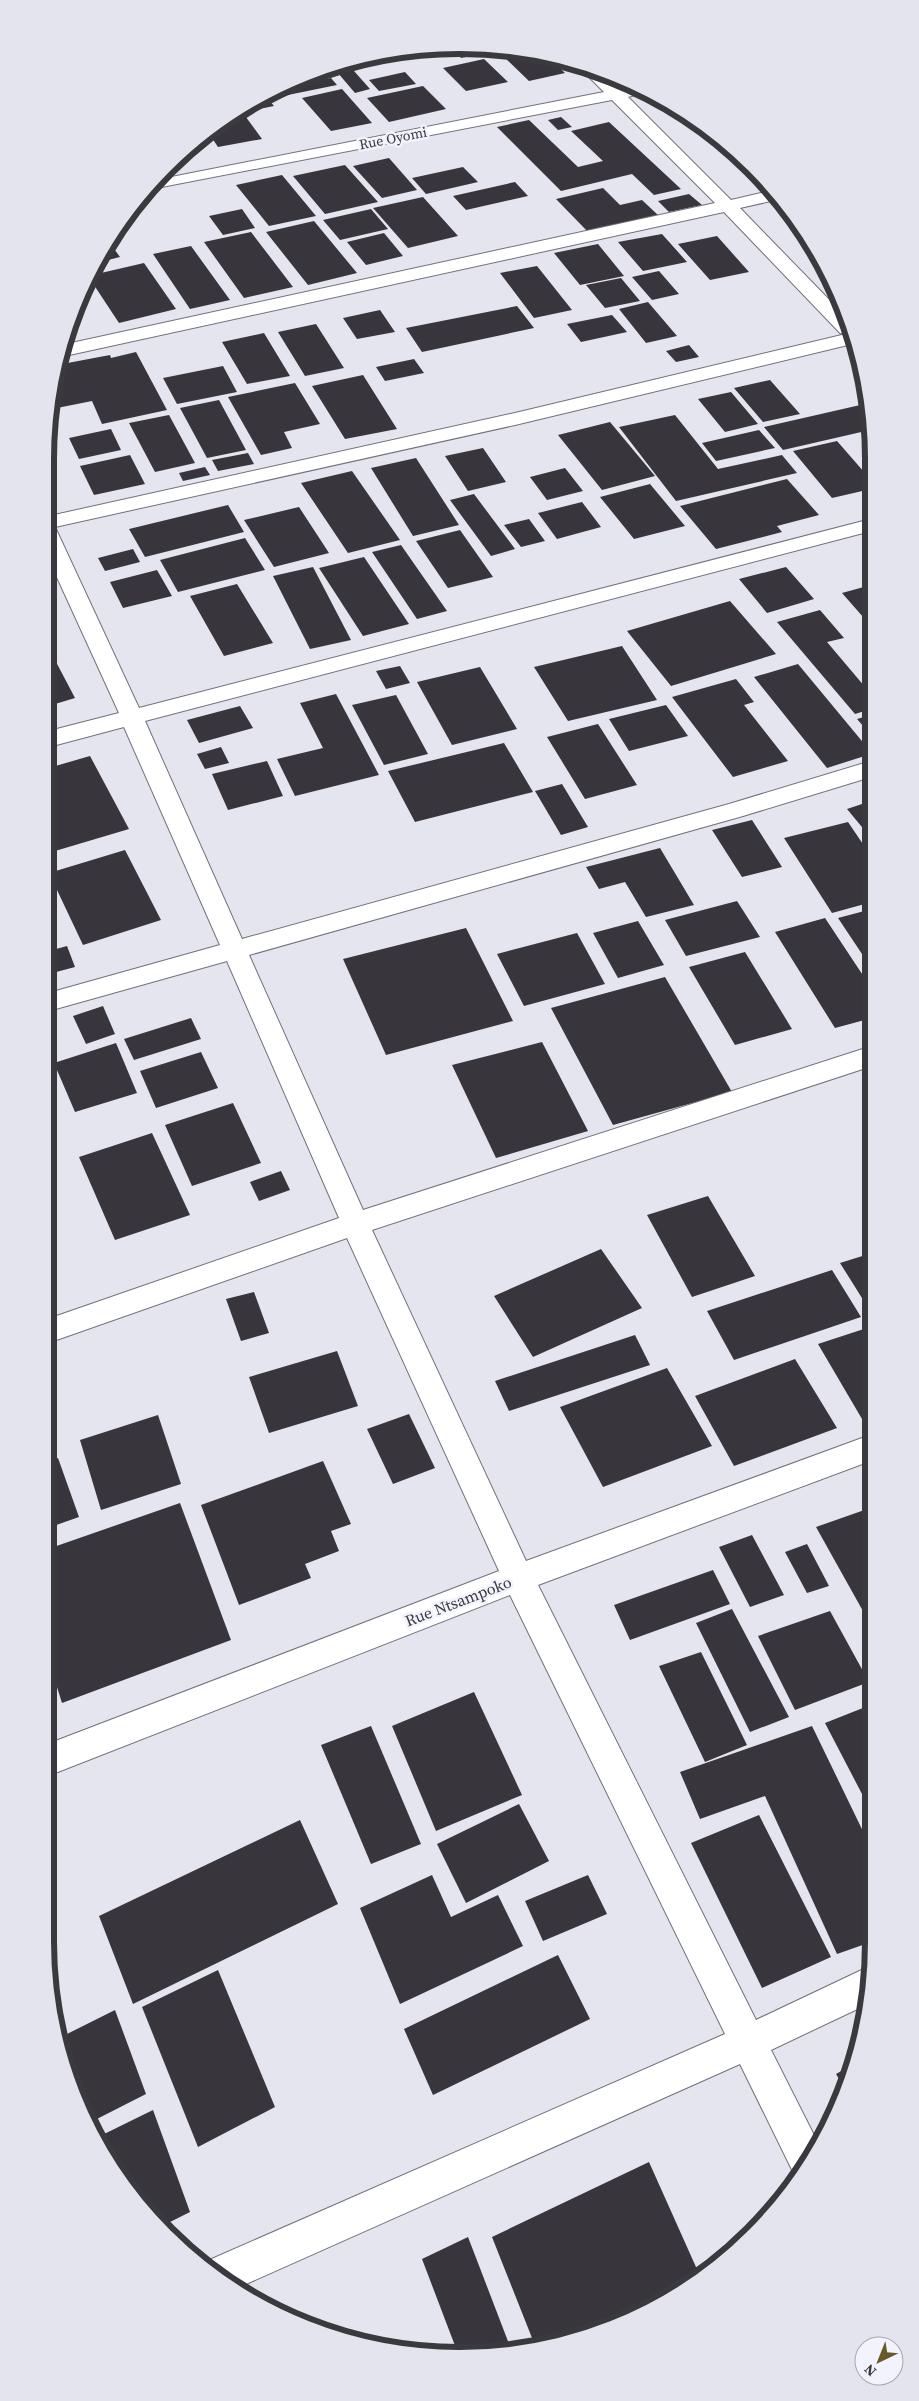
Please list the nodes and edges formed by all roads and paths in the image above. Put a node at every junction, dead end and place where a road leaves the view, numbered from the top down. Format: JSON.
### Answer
{"nodes":[{"id":1,"x":599,"y":79,"type":"edge"},
{"id":2,"x":629,"y":92,"type":"edge"},
{"id":3,"x":615,"y":95,"type":"junction"},
{"id":4,"x":162,"y":184,"type":"edge"},
{"id":5,"x":769,"y":198,"type":"edge"},
{"id":6,"x":728,"y":206,"type":"junction"},
{"id":7,"x":842,"y":324,"type":"edge"},
{"id":8,"x":847,"y":339,"type":"edge"},
{"id":9,"x":69,"y":349,"type":"edge"},
{"id":10,"x":54,"y":521,"type":"edge"},
{"id":11,"x":865,"y":527,"type":"edge"},
{"id":12,"x":54,"y":548,"type":"edge"},
{"id":13,"x":131,"y":716,"type":"junction"},
{"id":14,"x":54,"y":737,"type":"edge"},
{"id":15,"x":865,"y":771,"type":"edge"},
{"id":16,"x":234,"y":949,"type":"junction"},
{"id":17,"x":54,"y":1000,"type":"edge"},
{"id":18,"x":865,"y":1058,"type":"edge"},
{"id":19,"x":355,"y":1224,"type":"junction"},
{"id":20,"x":54,"y":1329,"type":"edge"},
{"id":21,"x":865,"y":1450,"type":"edge"},
{"id":22,"x":518,"y":1578,"type":"junction"},
{"id":23,"x":54,"y":1758,"type":"edge"},
{"id":24,"x":862,"y":1988,"type":"edge"},
{"id":25,"x":748,"y":2043,"type":"junction"},
{"id":26,"x":804,"y":2155,"type":"edge"},
{"id":27,"x":226,"y":2273,"type":"edge"}],
"edges":[{"from":1,"to":3,"type":"street"},
{"from":2,"to":3,"type":"street","name":"Rue Oyomi"},
{"from":3,"to":4,"type":"street","name":"Rue Oyomi"},
{"from":3,"to":6,"type":"street"},
{"from":5,"to":6,"type":"street"},
{"from":6,"to":7,"type":"street"},
{"from":6,"to":9,"type":"street"},
{"from":8,"to":10,"type":"street"},
{"from":11,"to":13,"type":"street"},
{"from":12,"to":13,"type":"street"},
{"from":13,"to":14,"type":"street"},
{"from":13,"to":16,"type":"street"},
{"from":15,"to":16,"type":"street"},
{"from":16,"to":17,"type":"street"},
{"from":16,"to":19,"type":"street"},
{"from":18,"to":19,"type":"street"},
{"from":19,"to":20,"type":"street"},
{"from":19,"to":22,"type":"street"},
{"from":21,"to":22,"type":"street","name":"Rue Ntsampoko"},
{"from":22,"to":23,"type":"street","name":"Rue Ntsampoko"},
{"from":22,"to":25,"type":"street"},
{"from":24,"to":25,"type":"street"},
{"from":25,"to":26,"type":"street"},
{"from":25,"to":27,"type":"street"}]}
